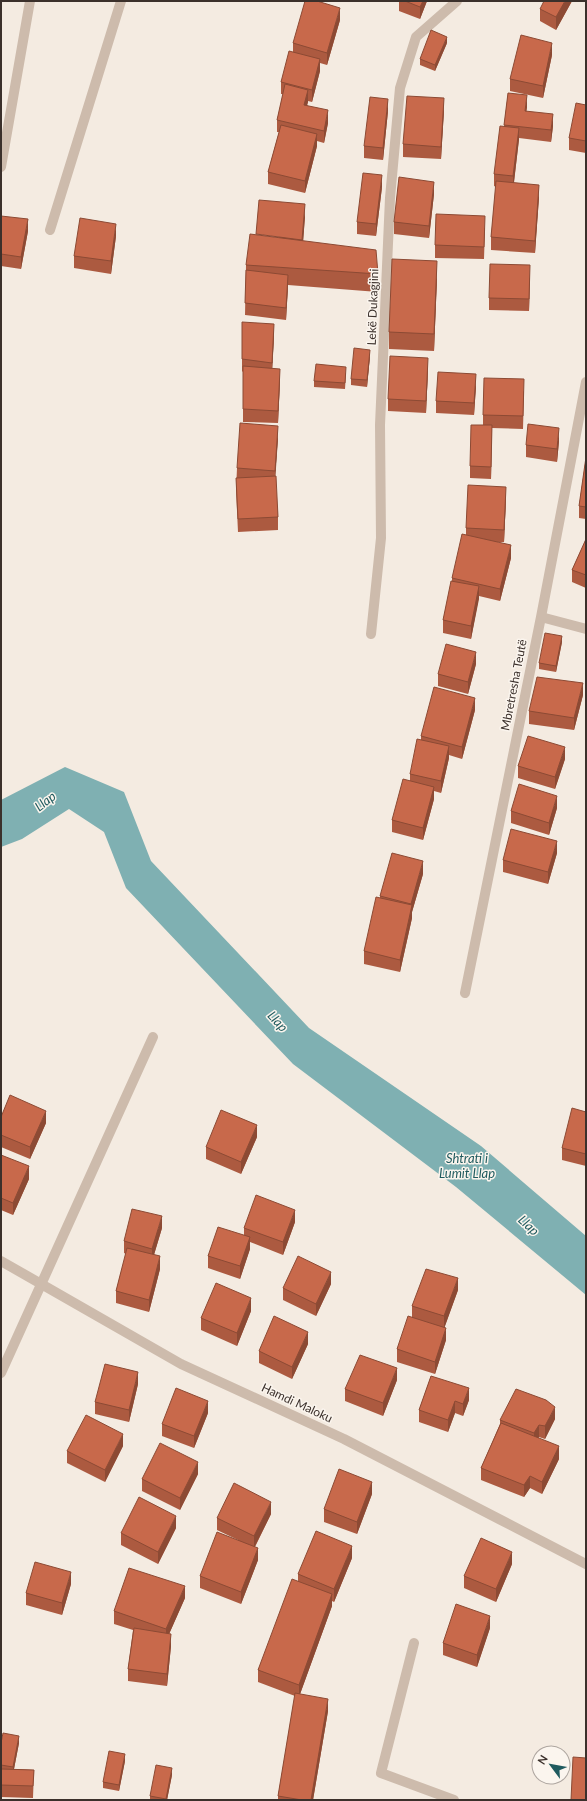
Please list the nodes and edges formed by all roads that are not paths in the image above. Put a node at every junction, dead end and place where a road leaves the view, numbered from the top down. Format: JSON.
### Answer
{"nodes":[{"id":1,"x":30,"y":1,"type":"edge"},
{"id":2,"x":121,"y":1,"type":"edge"},
{"id":3,"x":456,"y":1,"type":"edge"},
{"id":4,"x":1,"y":167,"type":"edge"},
{"id":5,"x":50,"y":230,"type":"dead end"},
{"id":6,"x":586,"y":382,"type":"edge"},
{"id":7,"x":541,"y":617,"type":"junction"},
{"id":8,"x":586,"y":629,"type":"edge"},
{"id":9,"x":371,"y":634,"type":"dead end"},
{"id":10,"x":465,"y":992,"type":"dead end"},
{"id":11,"x":153,"y":1037,"type":"dead end"},
{"id":12,"x":1,"y":1261,"type":"edge"},
{"id":13,"x":41,"y":1283,"type":"junction"},
{"id":14,"x":1,"y":1373,"type":"edge"},
{"id":15,"x":586,"y":1564,"type":"edge"},
{"id":16,"x":414,"y":1643,"type":"dead end"},
{"id":17,"x":454,"y":1800,"type":"edge"}],
"edges":[{"from":1,"to":4,"type":"street"},
{"from":2,"to":5,"type":"street"},
{"from":3,"to":9,"type":"street","name":"Lekë Dukagjini"},
{"from":6,"to":7,"type":"street","name":"Mbretresha Teutë"},
{"from":7,"to":8,"type":"street"},
{"from":7,"to":10,"type":"street","name":"Mbretresha Teutë"},
{"from":11,"to":13,"type":"street"},
{"from":12,"to":13,"type":"street","name":"Hamdi Maloku"},
{"from":13,"to":14,"type":"street"},
{"from":13,"to":15,"type":"street","name":"Hamdi Maloku"},
{"from":16,"to":17,"type":"street"}]}
